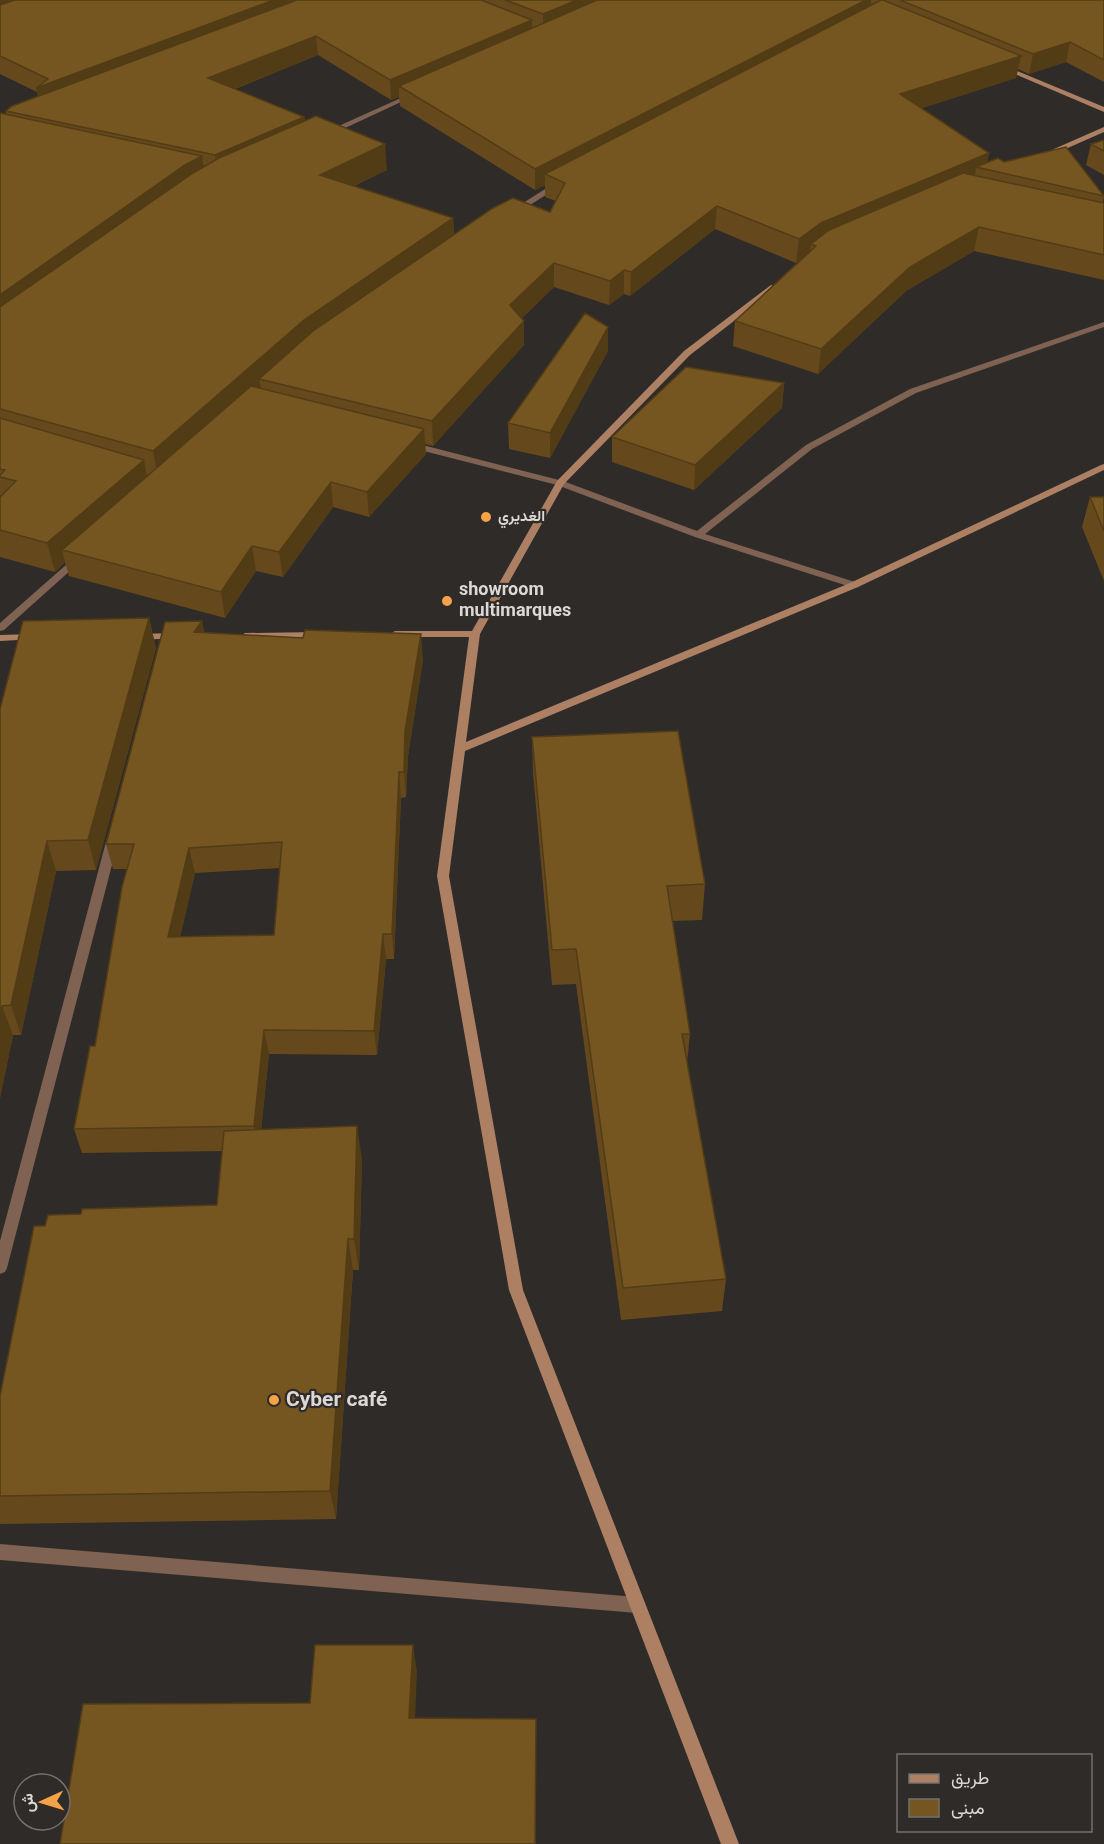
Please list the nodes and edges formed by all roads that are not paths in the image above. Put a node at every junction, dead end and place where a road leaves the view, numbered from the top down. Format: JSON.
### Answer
{"nodes":[{"id":1,"x":997,"y":65,"type":"edge"},
{"id":2,"x":424,"y":90,"type":"edge"},
{"id":3,"x":1104,"y":110,"type":"edge"},
{"id":4,"x":1104,"y":129,"type":"edge"},
{"id":5,"x":316,"y":137,"type":"edge"},
{"id":6,"x":1032,"y":160,"type":"edge"},
{"id":7,"x":567,"y":180,"type":"edge"},
{"id":8,"x":506,"y":216,"type":"edge"},
{"id":9,"x":786,"y":278,"type":"edge"},
{"id":10,"x":1104,"y":324,"type":"edge"},
{"id":11,"x":400,"y":443,"type":"edge"},
{"id":12,"x":1104,"y":467,"type":"edge"},
{"id":13,"x":560,"y":483,"type":"junction"},
{"id":14,"x":698,"y":535,"type":"junction"},
{"id":15,"x":90,"y":549,"type":"edge"},
{"id":16,"x":854,"y":585,"type":"junction"},
{"id":17,"x":0,"y":627,"type":"edge"},
{"id":18,"x":380,"y":634,"type":"edge"},
{"id":19,"x":475,"y":634,"type":"junction"},
{"id":20,"x":332,"y":635,"type":"edge"},
{"id":21,"x":189,"y":636,"type":"edge"},
{"id":22,"x":237,"y":636,"type":"edge"},
{"id":23,"x":47,"y":637,"type":"edge"},
{"id":24,"x":130,"y":637,"type":"edge"},
{"id":25,"x":0,"y":638,"type":"edge"},
{"id":26,"x":460,"y":749,"type":"junction"},
{"id":27,"x":117,"y":820,"type":"edge"},
{"id":28,"x":0,"y":1268,"type":"edge"},
{"id":29,"x":0,"y":1552,"type":"edge"},
{"id":30,"x":638,"y":1605,"type":"junction"},
{"id":31,"x":729,"y":1844,"type":"edge"}],
"edges":[{"from":1,"to":3,"type":"main road"},
{"from":2,"to":5,"type":"street"},
{"from":4,"to":6,"type":"main road"},
{"from":7,"to":8,"type":"street"},
{"from":9,"to":13,"type":"main road"},
{"from":10,"to":14,"type":"street"},
{"from":11,"to":13,"type":"street"},
{"from":12,"to":16,"type":"main road"},
{"from":13,"to":14,"type":"street"},
{"from":13,"to":19,"type":"main road"},
{"from":14,"to":16,"type":"street"},
{"from":15,"to":17,"type":"street"},
{"from":16,"to":26,"type":"main road"},
{"from":18,"to":19,"type":"main road"},
{"from":19,"to":26,"type":"main road"},
{"from":20,"to":22,"type":"main road"},
{"from":21,"to":24,"type":"main road"},
{"from":23,"to":25,"type":"main road"},
{"from":26,"to":30,"type":"main road"},
{"from":27,"to":28,"type":"street"},
{"from":29,"to":30,"type":"street"},
{"from":30,"to":31,"type":"main road"}]}
